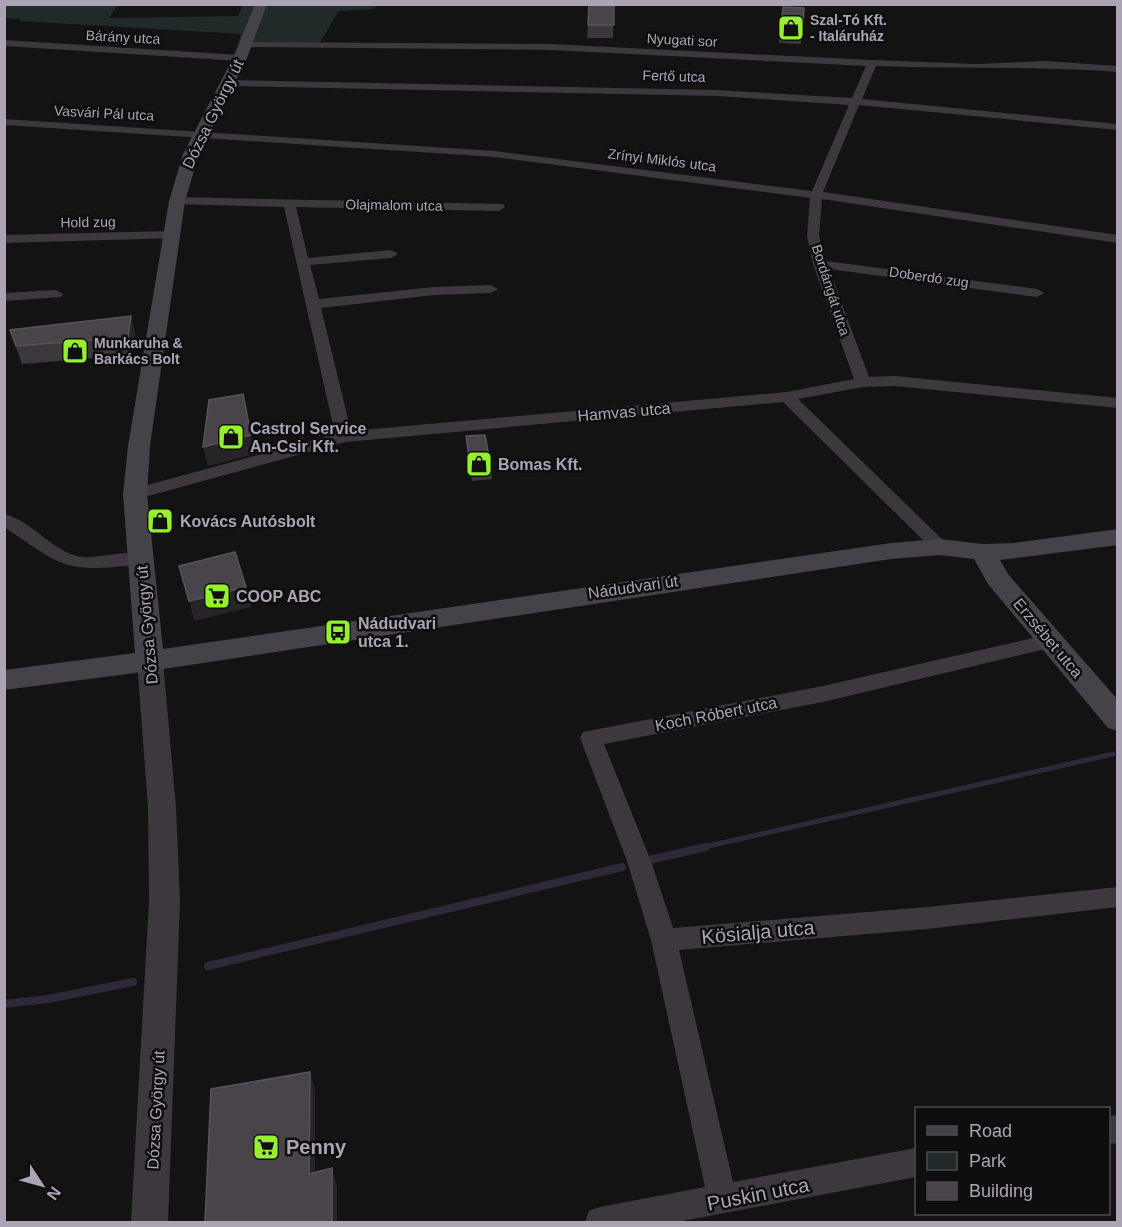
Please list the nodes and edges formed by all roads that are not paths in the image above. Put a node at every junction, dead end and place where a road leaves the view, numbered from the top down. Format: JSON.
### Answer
{"nodes":[{"id":1,"x":261,"y":4,"type":"edge"},
{"id":2,"x":4,"y":43,"type":"edge"},
{"id":3,"x":243,"y":51,"type":"junction"},
{"id":4,"x":872,"y":63,"type":"junction"},
{"id":5,"x":1118,"y":69,"type":"edge"},
{"id":6,"x":228,"y":83,"type":"junction"},
{"id":7,"x":857,"y":102,"type":"junction"},
{"id":8,"x":4,"y":122,"type":"edge"},
{"id":9,"x":1118,"y":127,"type":"edge"},
{"id":10,"x":201,"y":134,"type":"junction"},
{"id":11,"x":816,"y":195,"type":"junction"},
{"id":12,"x":177,"y":201,"type":"junction"},
{"id":13,"x":289,"y":202,"type":"junction"},
{"id":14,"x":499,"y":207,"type":"dead end"},
{"id":15,"x":171,"y":235,"type":"junction"},
{"id":16,"x":4,"y":239,"type":"edge"},
{"id":17,"x":1118,"y":239,"type":"edge"},
{"id":18,"x":391,"y":254,"type":"dead end"},
{"id":19,"x":303,"y":262,"type":"junction"},
{"id":20,"x":820,"y":264,"type":"junction"},
{"id":21,"x":491,"y":289,"type":"dead end"},
{"id":22,"x":1037,"y":293,"type":"dead end"},
{"id":23,"x":56,"y":294,"type":"dead end"},
{"id":24,"x":4,"y":297,"type":"edge"},
{"id":25,"x":314,"y":304,"type":"junction"},
{"id":26,"x":862,"y":382,"type":"junction"},
{"id":27,"x":787,"y":397,"type":"junction"},
{"id":28,"x":1118,"y":403,"type":"edge"},
{"id":29,"x":344,"y":437,"type":"junction"},
{"id":30,"x":135,"y":494,"type":"junction"},
{"id":31,"x":4,"y":519,"type":"edge"},
{"id":32,"x":1118,"y":537,"type":"edge"},
{"id":33,"x":940,"y":547,"type":"junction"},
{"id":34,"x":983,"y":552,"type":"junction"},
{"id":35,"x":141,"y":558,"type":"junction"},
{"id":36,"x":1051,"y":641,"type":"junction"},
{"id":37,"x":150,"y":661,"type":"junction"},
{"id":38,"x":4,"y":680,"type":"edge"},
{"id":39,"x":1118,"y":720,"type":"edge"},
{"id":40,"x":1118,"y":897,"type":"edge"},
{"id":41,"x":664,"y":940,"type":"junction"},
{"id":42,"x":915,"y":1163,"type":"edge"},
{"id":43,"x":723,"y":1201,"type":"junction"},
{"id":44,"x":150,"y":1222,"type":"edge"},
{"id":45,"x":600,"y":1222,"type":"edge"}],
"edges":[{"from":1,"to":3,"type":"main road","name":"Dózsa György út"},
{"from":2,"to":3,"type":"street","name":"Bárány utca"},
{"from":3,"to":4,"type":"street","name":"Nyugati sor"},
{"from":3,"to":6,"type":"main road","name":"Dózsa György út"},
{"from":4,"to":5,"type":"street","name":"Nyugati sor"},
{"from":4,"to":7,"type":"street","name":"Bordángát utca"},
{"from":6,"to":7,"type":"street","name":"Fertő utca"},
{"from":6,"to":10,"type":"main road","name":"Dózsa György út"},
{"from":7,"to":9,"type":"street","name":"Fertő utca"},
{"from":7,"to":11,"type":"street","name":"Bordángát utca"},
{"from":8,"to":10,"type":"street","name":"Vasvári Pál utca"},
{"from":10,"to":11,"type":"street","name":"Zrínyi Miklós utca"},
{"from":10,"to":12,"type":"main road","name":"Dózsa György út"},
{"from":11,"to":17,"type":"street","name":"Zrínyi Miklós utca"},
{"from":11,"to":20,"type":"street","name":"Bordángát utca"},
{"from":12,"to":13,"type":"street","name":"Olajmalom utca"},
{"from":12,"to":15,"type":"main road","name":"Dózsa György út"},
{"from":13,"to":14,"type":"street","name":"Olajmalom utca"},
{"from":13,"to":19,"type":"street"},
{"from":15,"to":16,"type":"street","name":"Hold zug"},
{"from":15,"to":30,"type":"main road","name":"Dózsa György út"},
{"from":18,"to":19,"type":"street"},
{"from":19,"to":25,"type":"street"},
{"from":20,"to":22,"type":"street","name":"Doberdó zug"},
{"from":20,"to":26,"type":"street","name":"Bordángát utca"},
{"from":21,"to":25,"type":"street"},
{"from":23,"to":24,"type":"street"},
{"from":25,"to":29,"type":"street"},
{"from":26,"to":27,"type":"street","name":"Hamvas utca"},
{"from":26,"to":28,"type":"street","name":"Hamvas utca"},
{"from":27,"to":29,"type":"street","name":"Hamvas utca"},
{"from":27,"to":33,"type":"street"},
{"from":29,"to":30,"type":"street","name":"Hamvas utca"},
{"from":30,"to":35,"type":"main road","name":"Dózsa György út"},
{"from":31,"to":35,"type":"street"},
{"from":32,"to":34,"type":"main road","name":"Nádudvari út"},
{"from":33,"to":34,"type":"main road","name":"Nádudvari út"},
{"from":33,"to":37,"type":"main road","name":"Nádudvari út"},
{"from":34,"to":36,"type":"main road","name":"Erzsébet utca"},
{"from":35,"to":37,"type":"main road","name":"Dózsa György út"},
{"from":36,"to":39,"type":"main road","name":"Erzsébet utca"},
{"from":36,"to":41,"type":"street","name":"Koch Róbert utca"},
{"from":37,"to":38,"type":"main road","name":"Nádudvari út"},
{"from":37,"to":44,"type":"street","name":"Dózsa György út"},
{"from":40,"to":41,"type":"street","name":"Kösialja utca"},
{"from":41,"to":43,"type":"street"},
{"from":42,"to":43,"type":"street","name":"Puskin utca"},
{"from":43,"to":45,"type":"street","name":"Puskin utca"}]}
